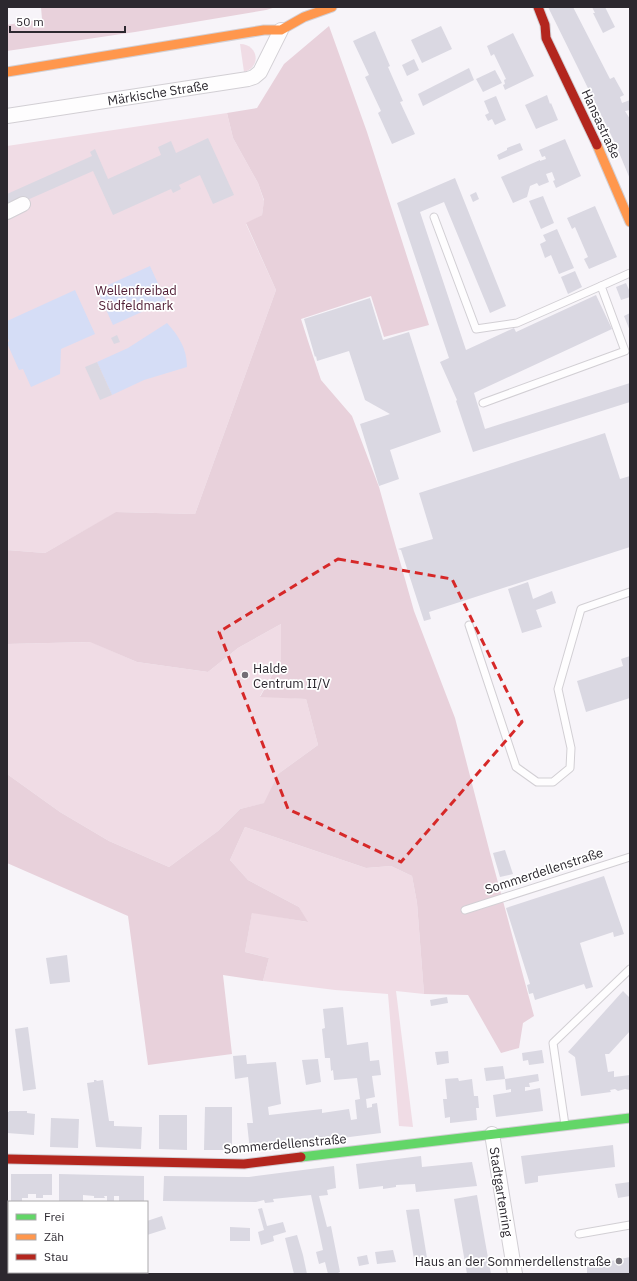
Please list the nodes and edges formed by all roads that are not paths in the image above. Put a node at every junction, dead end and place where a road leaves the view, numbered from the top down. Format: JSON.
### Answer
{"nodes":[{"id":1,"x":332,"y":7,"type":"edge"},
{"id":2,"x":538,"y":7,"type":"edge"},
{"id":3,"x":281,"y":30,"type":"junction"},
{"id":4,"x":535,"y":30,"type":"dead end"},
{"id":5,"x":546,"y":38,"type":"junction"},
{"id":6,"x":7,"y":72,"type":"edge"},
{"id":7,"x":7,"y":116,"type":"edge"},
{"id":8,"x":24,"y":204,"type":"dead end"},
{"id":9,"x":7,"y":212,"type":"edge"},
{"id":10,"x":434,"y":217,"type":"dead end"},
{"id":11,"x":630,"y":222,"type":"edge"},
{"id":12,"x":630,"y":273,"type":"edge"},
{"id":13,"x":601,"y":286,"type":"junction"},
{"id":14,"x":483,"y":403,"type":"dead end"},
{"id":15,"x":630,"y":592,"type":"edge"},
{"id":16,"x":469,"y":625,"type":"dead end"},
{"id":17,"x":630,"y":857,"type":"edge"},
{"id":18,"x":465,"y":910,"type":"dead end"},
{"id":19,"x":630,"y":969,"type":"edge"},
{"id":20,"x":630,"y":1118,"type":"edge"},
{"id":21,"x":565,"y":1125,"type":"junction"},
{"id":22,"x":492,"y":1134,"type":"junction"},
{"id":23,"x":7,"y":1159,"type":"edge"},
{"id":24,"x":630,"y":1225,"type":"edge"},
{"id":25,"x":579,"y":1234,"type":"dead end"},
{"id":26,"x":515,"y":1274,"type":"edge"}],
"edges":[{"from":1,"to":3,"type":"street"},
{"from":2,"to":5,"type":"street","name":"Hansastraße"},
{"from":3,"to":6,"type":"street"},
{"from":3,"to":7,"type":"street","name":"Märkische Straße"},
{"from":4,"to":5,"type":"street","name":"Hansastraße"},
{"from":5,"to":11,"type":"street","name":"Hansastraße"},
{"from":8,"to":9,"type":"street"},
{"from":10,"to":13,"type":"lane"},
{"from":12,"to":13,"type":"lane"},
{"from":13,"to":14,"type":"lane"},
{"from":15,"to":16,"type":"lane"},
{"from":17,"to":18,"type":"lane","name":"Sommerdellenstraße"},
{"from":19,"to":21,"type":"lane"},
{"from":20,"to":21,"type":"street","name":"Sommerdellenstraße"},
{"from":21,"to":22,"type":"street","name":"Sommerdellenstraße"},
{"from":22,"to":23,"type":"street","name":"Sommerdellenstraße"},
{"from":22,"to":26,"type":"street","name":"Stadtgartenring"},
{"from":24,"to":25,"type":"lane"}]}
